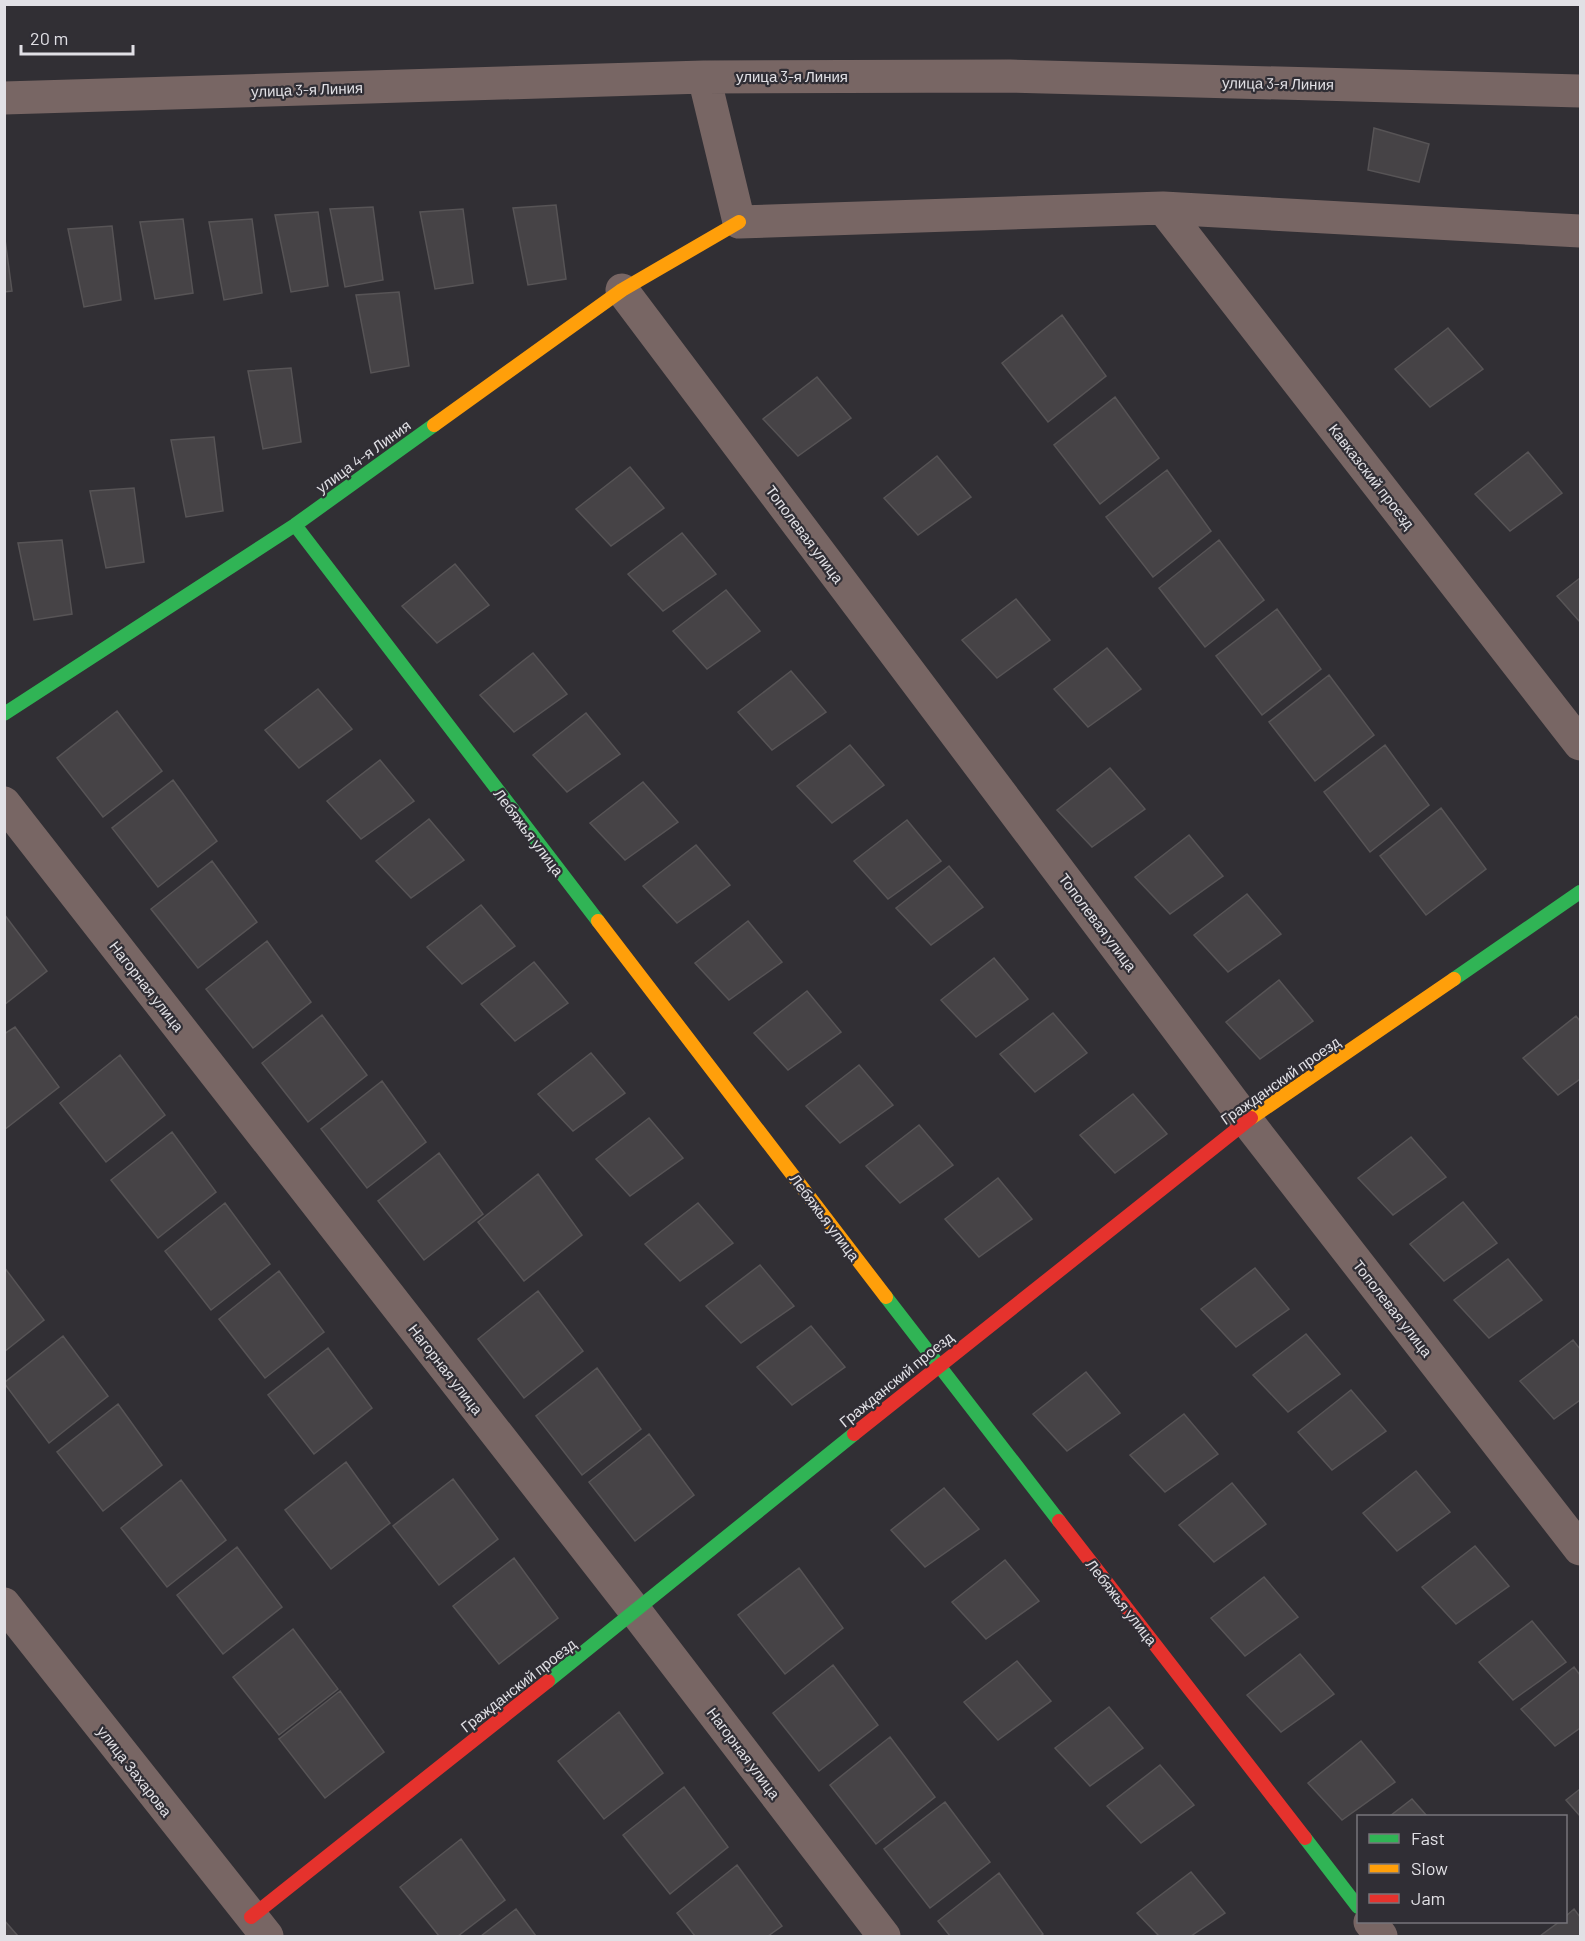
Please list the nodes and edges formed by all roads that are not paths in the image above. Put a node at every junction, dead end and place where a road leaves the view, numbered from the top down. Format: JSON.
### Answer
{"nodes":[{"id":1,"x":704,"y":76,"type":"junction"},
{"id":2,"x":1581,"y":91,"type":"edge"},
{"id":3,"x":4,"y":98,"type":"edge"},
{"id":4,"x":1163,"y":208,"type":"junction"},
{"id":5,"x":739,"y":222,"type":"junction"},
{"id":6,"x":1581,"y":231,"type":"edge"},
{"id":7,"x":622,"y":290,"type":"junction"},
{"id":8,"x":295,"y":525,"type":"junction"},
{"id":9,"x":4,"y":714,"type":"edge"},
{"id":10,"x":1581,"y":744,"type":"edge"},
{"id":11,"x":4,"y":803,"type":"edge"},
{"id":12,"x":1581,"y":892,"type":"edge"},
{"id":13,"x":1247,"y":1121,"type":"junction"},
{"id":14,"x":938,"y":1365,"type":"junction"},
{"id":15,"x":1581,"y":1549,"type":"edge"},
{"id":16,"x":4,"y":1604,"type":"edge"},
{"id":17,"x":636,"y":1612,"type":"junction"},
{"id":18,"x":1357,"y":1904,"type":"edge"},
{"id":19,"x":1371,"y":1923,"type":"edge"},
{"id":20,"x":259,"y":1927,"type":"edge"},
{"id":21,"x":884,"y":1936,"type":"edge"},
{"id":22,"x":1381,"y":1936,"type":"edge"}],
"edges":[{"from":1,"to":2,"type":"street","name":"улица 3-я Линия"},
{"from":1,"to":3,"type":"street","name":"улица 3-я Линия"},
{"from":1,"to":5,"type":"street"},
{"from":4,"to":5,"type":"street"},
{"from":4,"to":6,"type":"street"},
{"from":4,"to":10,"type":"street","name":"Кавказский проезд"},
{"from":5,"to":7,"type":"street","name":"улица 4-я Линия"},
{"from":7,"to":8,"type":"street","name":"улица 4-я Линия"},
{"from":7,"to":13,"type":"street","name":"Тополевая улица"},
{"from":8,"to":9,"type":"street","name":"улица 4-я Линия"},
{"from":8,"to":14,"type":"street","name":"Лебяжья улица"},
{"from":11,"to":17,"type":"street","name":"Нагорная улица"},
{"from":12,"to":13,"type":"street","name":"Гражданский проезд"},
{"from":13,"to":14,"type":"street","name":"Гражданский проезд"},
{"from":13,"to":15,"type":"street","name":"Тополевая улица"},
{"from":14,"to":17,"type":"street","name":"Гражданский проезд"},
{"from":14,"to":18,"type":"street","name":"Лебяжья улица"},
{"from":16,"to":20,"type":"street","name":"улица Захарова"},
{"from":17,"to":20,"type":"street","name":"Гражданский проезд"},
{"from":17,"to":21,"type":"street","name":"Нагорная улица"},
{"from":19,"to":22,"type":"street"}]}
